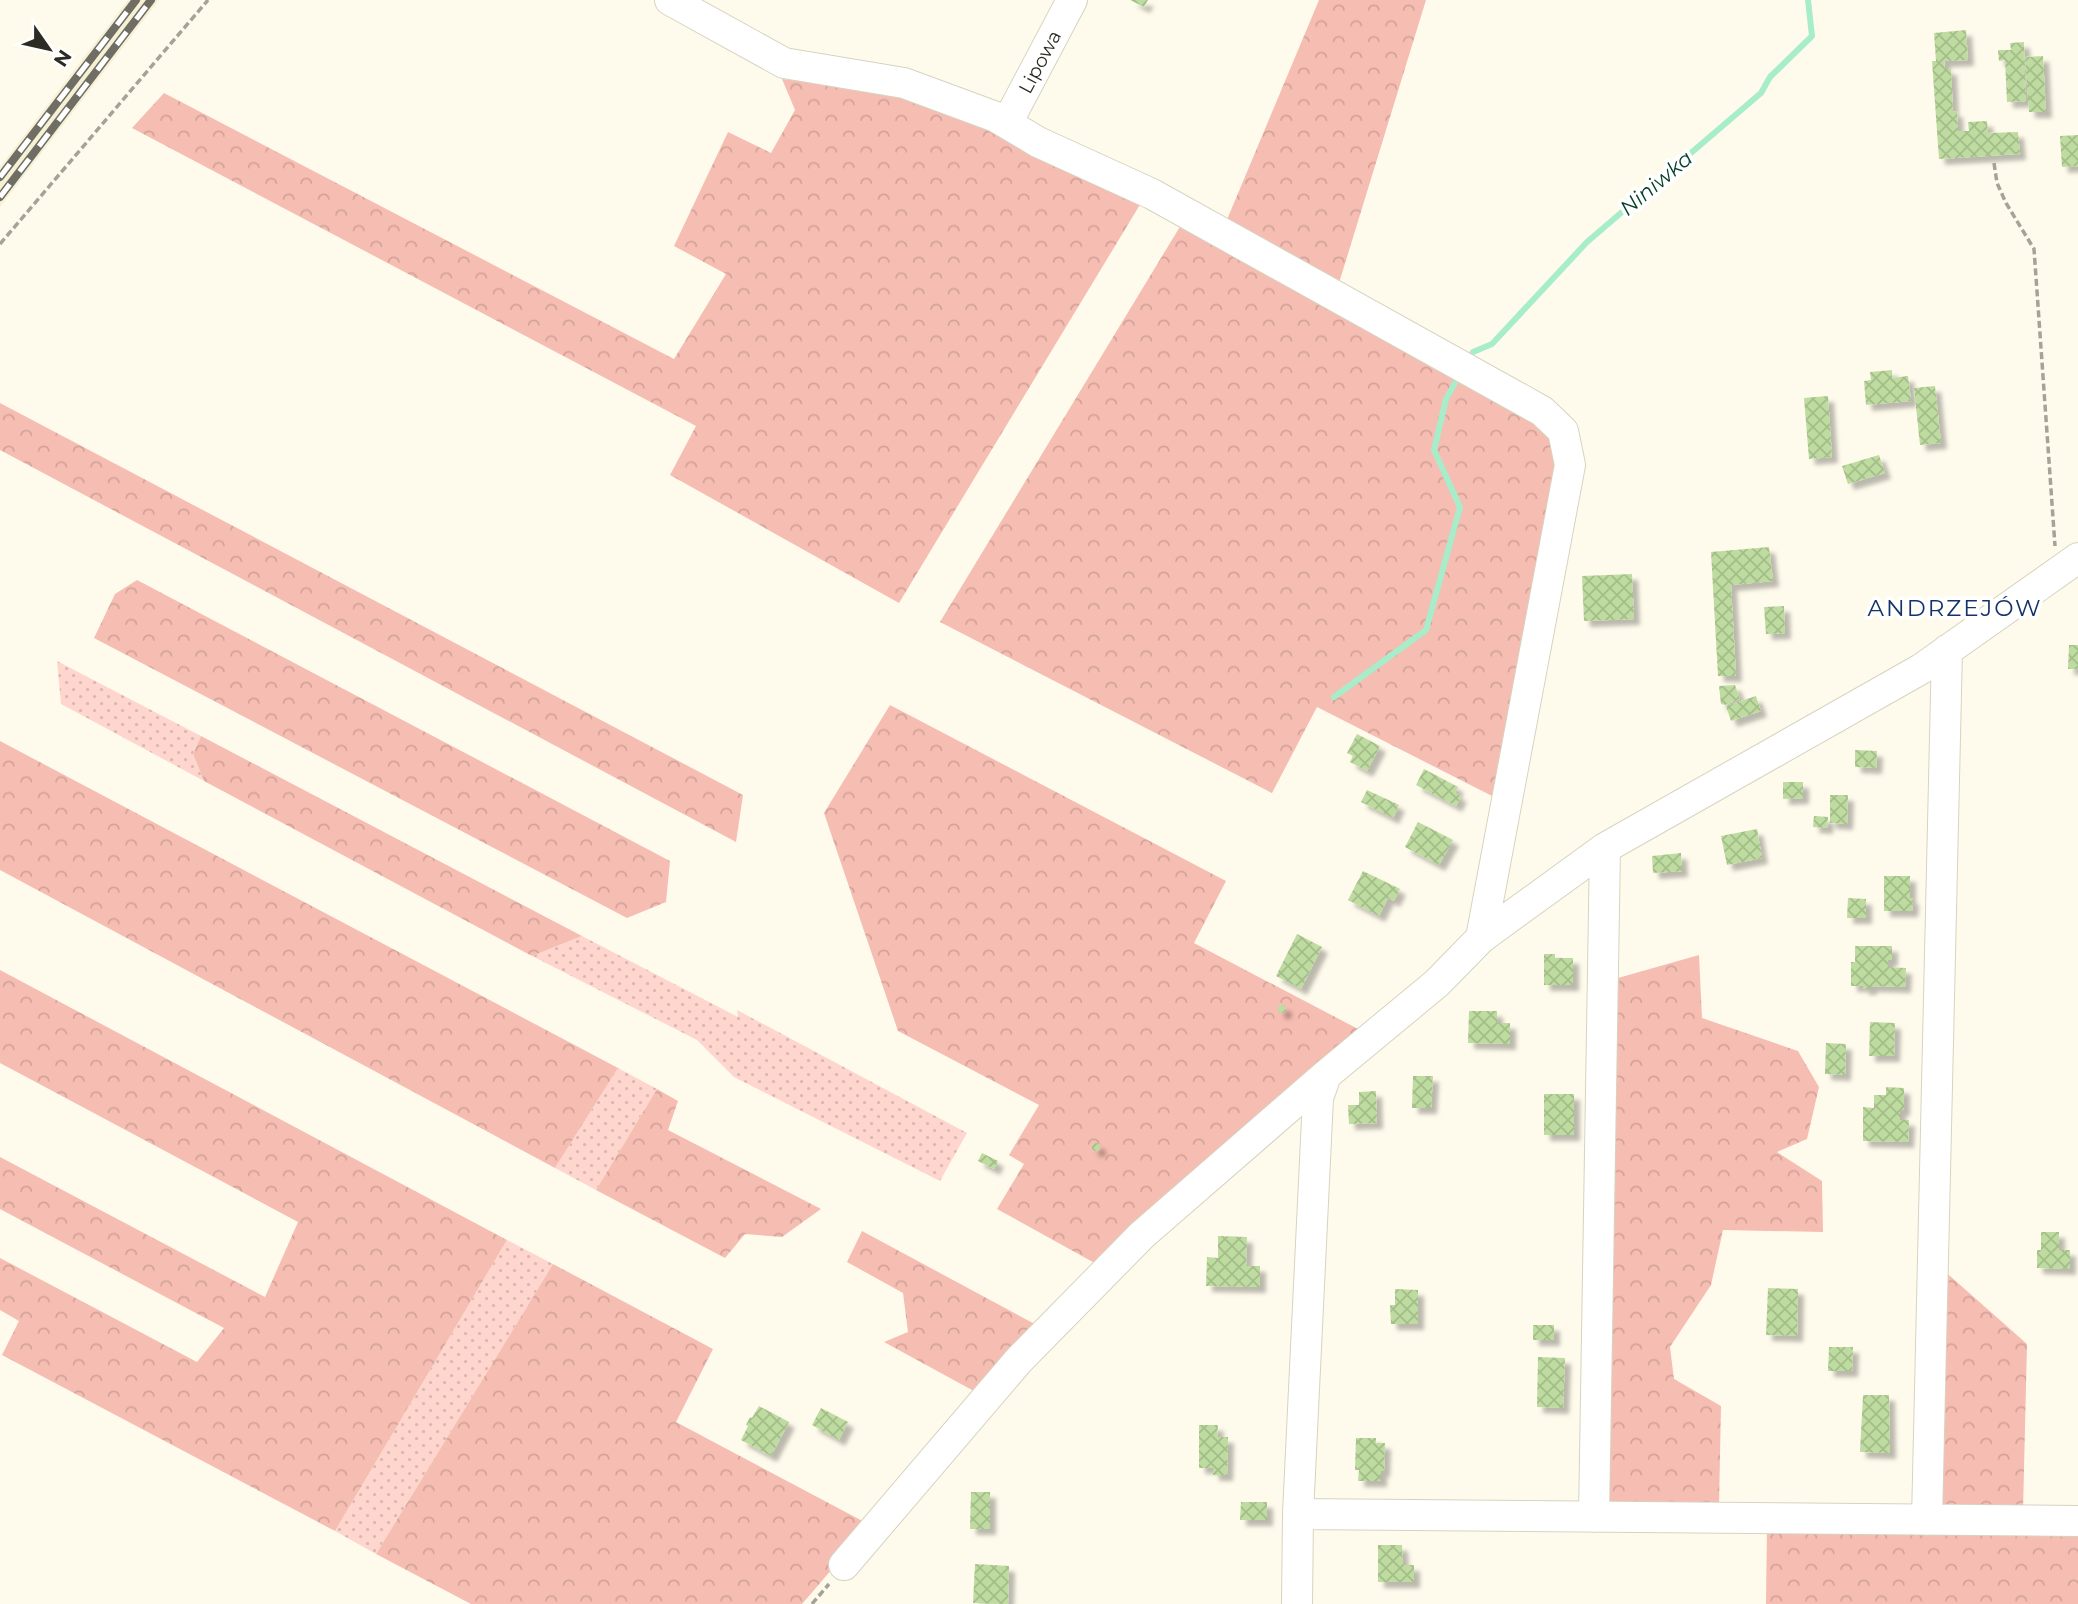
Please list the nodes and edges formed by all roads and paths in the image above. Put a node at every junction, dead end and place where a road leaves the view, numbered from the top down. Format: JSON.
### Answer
{"nodes":[{"id":1,"x":208,"y":0,"type":"edge"},
{"id":2,"x":670,"y":0,"type":"edge"},
{"id":3,"x":1072,"y":0,"type":"edge"},
{"id":4,"x":1007,"y":123,"type":"junction"},
{"id":5,"x":1994,"y":163,"type":"dead end"},
{"id":6,"x":0,"y":244,"type":"edge"},
{"id":7,"x":2067,"y":565,"type":"edge"},
{"id":8,"x":1947,"y":650,"type":"junction"},
{"id":9,"x":1605,"y":848,"type":"junction"},
{"id":10,"x":1481,"y":938,"type":"junction"},
{"id":11,"x":1326,"y":1075,"type":"junction"},
{"id":12,"x":1298,"y":1514,"type":"junction"},
{"id":13,"x":1594,"y":1517,"type":"junction"},
{"id":14,"x":1927,"y":1520,"type":"junction"},
{"id":15,"x":2078,"y":1521,"type":"edge"},
{"id":16,"x":844,"y":1565,"type":"dead end"},
{"id":17,"x":1297,"y":1604,"type":"edge"}],
"edges":[{"from":1,"to":6,"type":"path"},
{"from":2,"to":4,"type":"street"},
{"from":3,"to":4,"type":"street","name":"Lipowa"},
{"from":4,"to":10,"type":"street"},
{"from":5,"to":7,"type":"path"},
{"from":7,"to":8,"type":"street"},
{"from":8,"to":9,"type":"street"},
{"from":8,"to":14,"type":"street"},
{"from":9,"to":10,"type":"street"},
{"from":9,"to":13,"type":"street"},
{"from":10,"to":11,"type":"street"},
{"from":11,"to":12,"type":"street"},
{"from":11,"to":16,"type":"street"},
{"from":12,"to":13,"type":"street"},
{"from":12,"to":17,"type":"street"},
{"from":13,"to":14,"type":"street"},
{"from":14,"to":15,"type":"street"}]}
